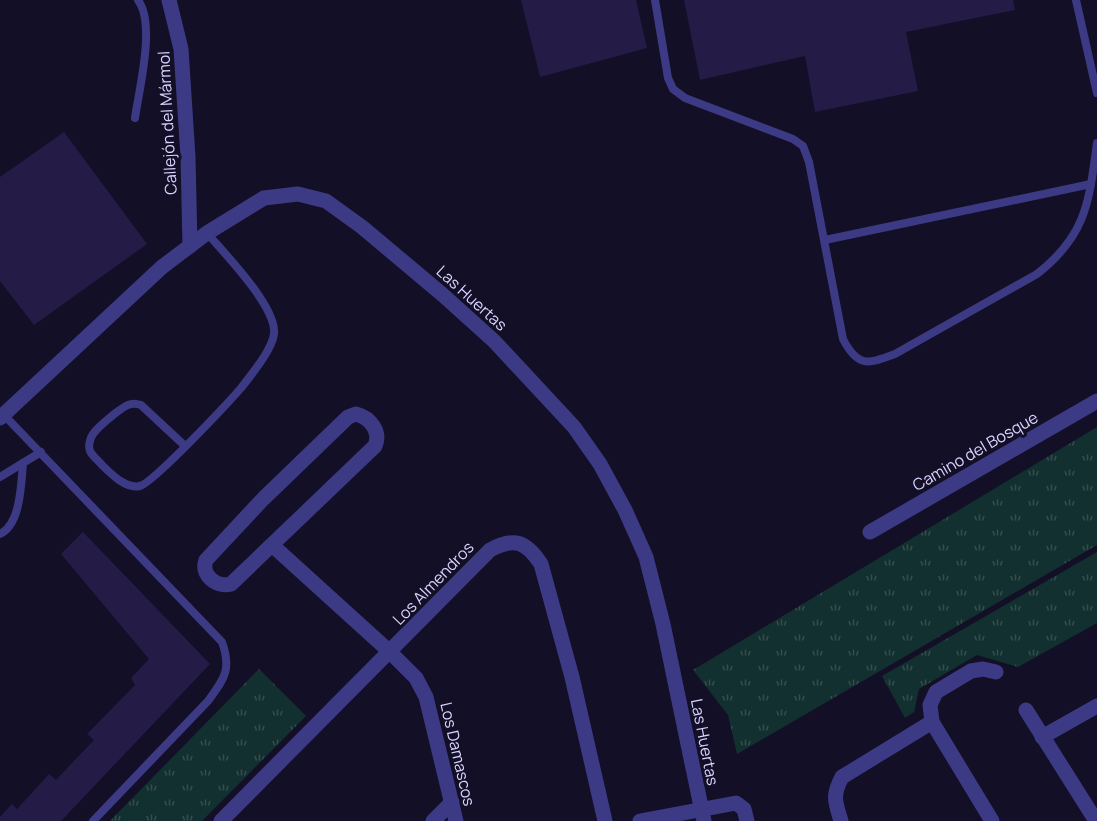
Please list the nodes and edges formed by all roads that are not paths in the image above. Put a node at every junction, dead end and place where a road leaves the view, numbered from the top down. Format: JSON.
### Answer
{"nodes":[{"id":1,"x":138,"y":0,"type":"edge"},
{"id":2,"x":169,"y":0,"type":"edge"},
{"id":3,"x":656,"y":0,"type":"edge"},
{"id":4,"x":1076,"y":0,"type":"edge"},
{"id":5,"x":1097,"y":93,"type":"edge"},
{"id":6,"x":135,"y":118,"type":"dead end"},
{"id":7,"x":1097,"y":143,"type":"edge"},
{"id":8,"x":1091,"y":184,"type":"junction"},
{"id":9,"x":207,"y":233,"type":"junction"},
{"id":10,"x":825,"y":240,"type":"junction"},
{"id":11,"x":190,"y":246,"type":"junction"},
{"id":12,"x":1097,"y":401,"type":"edge"},
{"id":13,"x":2,"y":416,"type":"edge"},
{"id":14,"x":185,"y":446,"type":"junction"},
{"id":15,"x":41,"y":452,"type":"junction"},
{"id":16,"x":23,"y":463,"type":"junction"},
{"id":17,"x":0,"y":477,"type":"edge"},
{"id":18,"x":870,"y":532,"type":"dead end"},
{"id":19,"x":0,"y":534,"type":"edge"},
{"id":20,"x":272,"y":545,"type":"junction"},
{"id":21,"x":390,"y":652,"type":"junction"},
{"id":22,"x":996,"y":672,"type":"dead end"},
{"id":23,"x":1097,"y":706,"type":"edge"},
{"id":24,"x":1026,"y":710,"type":"dead end"},
{"id":25,"x":932,"y":722,"type":"junction"},
{"id":26,"x":1042,"y":737,"type":"junction"},
{"id":27,"x":452,"y":802,"type":"junction"},
{"id":28,"x":702,"y":814,"type":"edge"},
{"id":29,"x":93,"y":821,"type":"edge"},
{"id":30,"x":221,"y":821,"type":"edge"},
{"id":31,"x":433,"y":821,"type":"edge"},
{"id":32,"x":456,"y":821,"type":"edge"},
{"id":33,"x":605,"y":821,"type":"edge"},
{"id":34,"x":640,"y":821,"type":"edge"},
{"id":35,"x":747,"y":821,"type":"edge"},
{"id":36,"x":841,"y":821,"type":"edge"},
{"id":37,"x":992,"y":821,"type":"edge"},
{"id":38,"x":1096,"y":821,"type":"edge"}],
"edges":[{"from":1,"to":6,"type":"lane"},
{"from":2,"to":11,"type":"street","name":"Callejón del Mármol"},
{"from":3,"to":10,"type":"lane"},
{"from":4,"to":5,"type":"lane"},
{"from":7,"to":8,"type":"lane"},
{"from":8,"to":10,"type":"lane"},
{"from":8,"to":10,"type":"lane"},
{"from":9,"to":11,"type":"street","name":"Las Huertas"},
{"from":9,"to":14,"type":"lane"},
{"from":9,"to":28,"type":"street","name":"Las Huertas"},
{"from":11,"to":13,"type":"street","name":"Las Huertas"},
{"from":12,"to":18,"type":"street","name":"Camino del Bosque"},
{"from":13,"to":15,"type":"lane"},
{"from":14,"to":14,"type":"lane"},
{"from":15,"to":16,"type":"lane"},
{"from":15,"to":29,"type":"lane"},
{"from":16,"to":17,"type":"lane"},
{"from":16,"to":19,"type":"lane"},
{"from":20,"to":20,"type":"street"},
{"from":20,"to":21,"type":"street","name":"Los Damascos"},
{"from":21,"to":27,"type":"street","name":"Los Damascos"},
{"from":21,"to":30,"type":"street","name":"Los Almendros"},
{"from":21,"to":33,"type":"street","name":"Los Almendros"},
{"from":22,"to":25,"type":"street"},
{"from":23,"to":26,"type":"street"},
{"from":24,"to":26,"type":"street"},
{"from":25,"to":36,"type":"street"},
{"from":25,"to":37,"type":"street"},
{"from":26,"to":38,"type":"street"},
{"from":27,"to":31,"type":"street"},
{"from":27,"to":32,"type":"street","name":"Los Damascos"},
{"from":28,"to":34,"type":"street"},
{"from":28,"to":35,"type":"street","name":"Las Huertas"}]}
